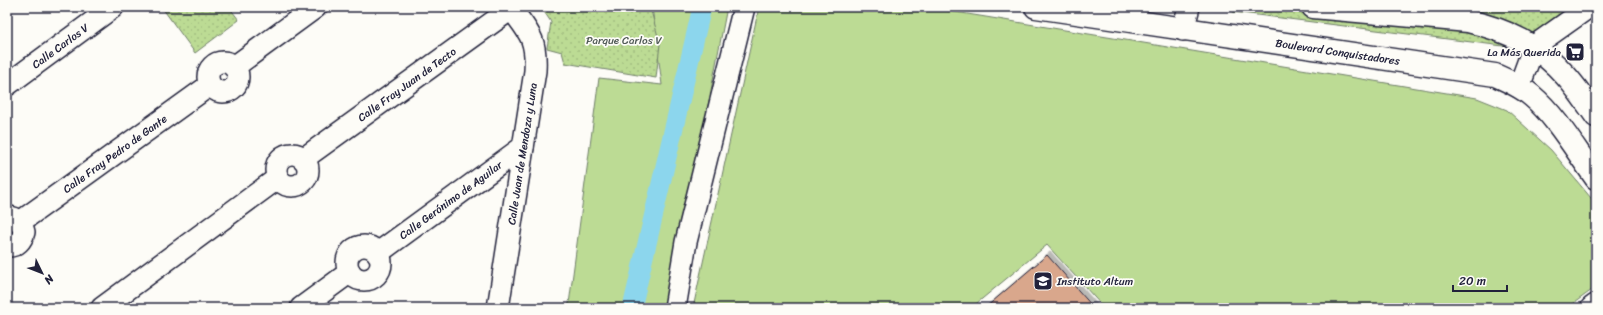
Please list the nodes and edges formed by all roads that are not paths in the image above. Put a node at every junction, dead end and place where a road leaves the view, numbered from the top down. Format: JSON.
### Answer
{"nodes":[{"id":1,"x":112,"y":7,"type":"edge"},
{"id":2,"x":316,"y":7,"type":"edge"},
{"id":3,"x":744,"y":7,"type":"edge"},
{"id":4,"x":1036,"y":7,"type":"edge"},
{"id":5,"x":1189,"y":7,"type":"edge"},
{"id":6,"x":1313,"y":7,"type":"edge"},
{"id":7,"x":1589,"y":7,"type":"edge"},
{"id":8,"x":511,"y":8,"type":"edge"},
{"id":9,"x":1183,"y":30,"type":"junction"},
{"id":10,"x":1534,"y":46,"type":"junction"},
{"id":11,"x":7,"y":85,"type":"edge"},
{"id":12,"x":1519,"y":87,"type":"junction"},
{"id":13,"x":1596,"y":116,"type":"edge"},
{"id":14,"x":523,"y":147,"type":"junction"},
{"id":15,"x":1596,"y":178,"type":"edge"},
{"id":16,"x":13,"y":220,"type":"edge"},
{"id":17,"x":7,"y":246,"type":"edge"},
{"id":18,"x":1596,"y":305,"type":"edge"},
{"id":19,"x":102,"y":308,"type":"edge"},
{"id":20,"x":301,"y":308,"type":"edge"},
{"id":21,"x":498,"y":308,"type":"edge"},
{"id":22,"x":675,"y":308,"type":"edge"},
{"id":23,"x":1592,"y":308,"type":"edge"}],
"edges":[{"from":1,"to":11,"type":"street","name":"Calle Carlos V"},
{"from":2,"to":16,"type":"street","name":"Calle Fray Pedro de Gante"},
{"from":3,"to":22,"type":"street"},
{"from":4,"to":9,"type":"street","name":"Boulevard Conquistadores"},
{"from":5,"to":9,"type":"street"},
{"from":6,"to":10,"type":"street"},
{"from":7,"to":10,"type":"street"},
{"from":8,"to":14,"type":"street","name":"Calle Juan de Mendoza y Luna"},
{"from":8,"to":19,"type":"street","name":"Calle Fray Juan de Tecto"},
{"from":9,"to":12,"type":"street","name":"Boulevard Conquistadores"},
{"from":10,"to":12,"type":"street"},
{"from":10,"to":13,"type":"street"},
{"from":12,"to":15,"type":"street","name":"Boulevard Conquistadores"},
{"from":14,"to":20,"type":"street","name":"Calle Gerónimo de Aguilar"},
{"from":14,"to":21,"type":"street","name":"Calle Juan de Mendoza y Luna"},
{"from":16,"to":17,"type":"street"},
{"from":18,"to":23,"type":"street"}]}
